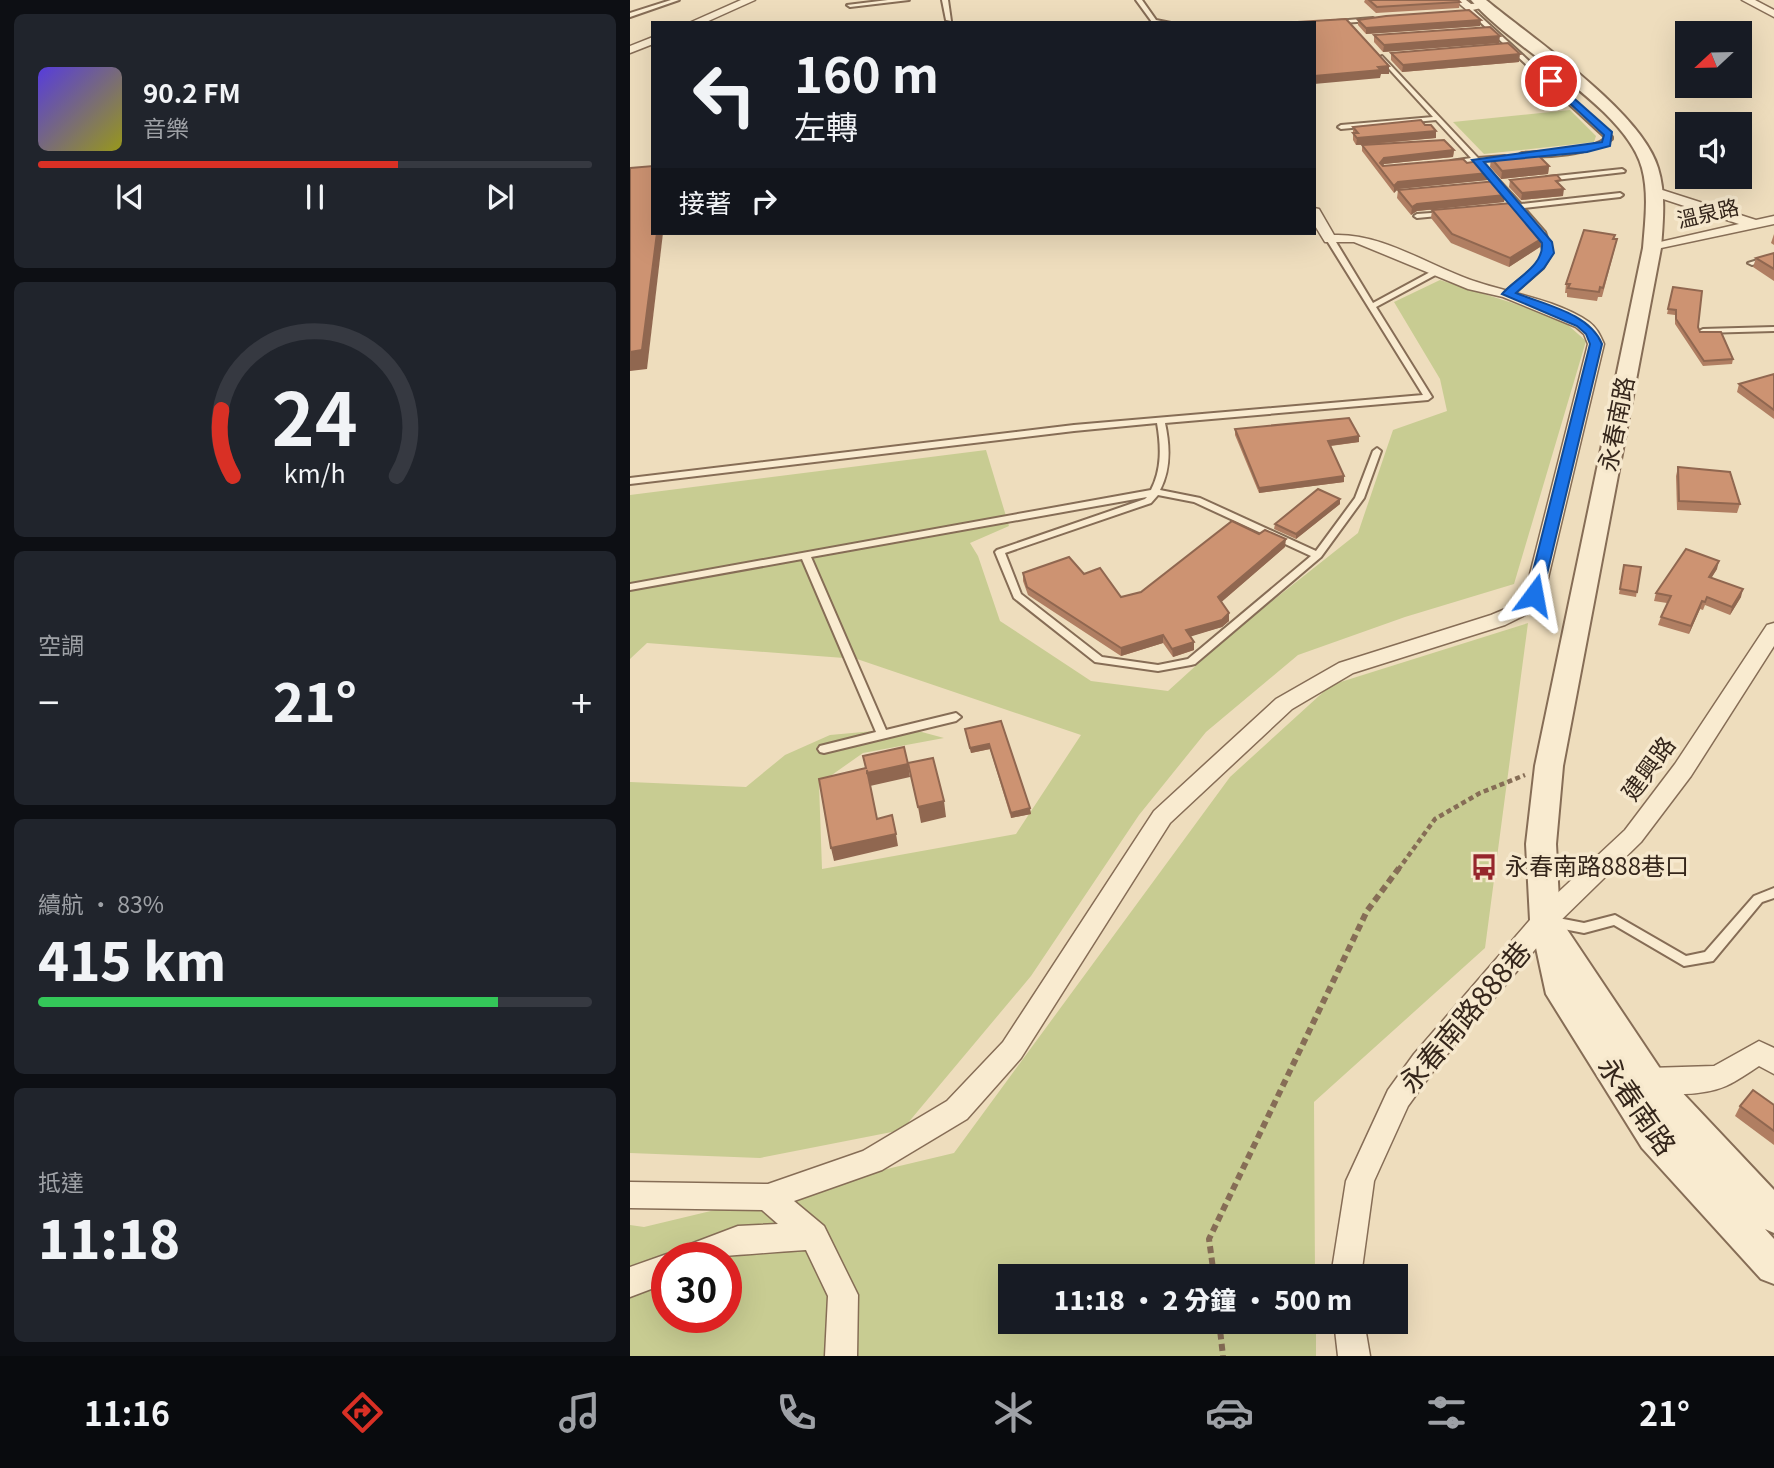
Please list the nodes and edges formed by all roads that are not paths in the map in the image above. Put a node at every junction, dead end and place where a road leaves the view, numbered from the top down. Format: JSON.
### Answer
{"nodes":[{"id":1,"x":676,"y":0,"type":"edge"},
{"id":2,"x":750,"y":0,"type":"edge"},
{"id":3,"x":906,"y":0,"type":"edge"},
{"id":4,"x":945,"y":0,"type":"edge"},
{"id":5,"x":1139,"y":0,"type":"edge"},
{"id":6,"x":1747,"y":0,"type":"edge"},
{"id":7,"x":850,"y":5,"type":"dead end"},
{"id":8,"x":1471,"y":6,"type":"edge"},
{"id":9,"x":1774,"y":14,"type":"edge"},
{"id":10,"x":630,"y":15,"type":"edge"},
{"id":11,"x":1384,"y":18,"type":"edge"},
{"id":12,"x":949,"y":20,"type":"dead end"},
{"id":13,"x":1346,"y":20,"type":"junction"},
{"id":14,"x":699,"y":21,"type":"edge"},
{"id":15,"x":1153,"y":21,"type":"edge"},
{"id":16,"x":1316,"y":23,"type":"edge"},
{"id":17,"x":1493,"y":29,"type":"junction"},
{"id":18,"x":1355,"y":30,"type":"edge"},
{"id":19,"x":1480,"y":30,"type":"edge"},
{"id":20,"x":651,"y":41,"type":"edge"},
{"id":21,"x":1513,"y":46,"type":"junction"},
{"id":22,"x":1499,"y":47,"type":"edge"},
{"id":23,"x":1372,"y":48,"type":"edge"},
{"id":24,"x":630,"y":50,"type":"edge"},
{"id":25,"x":1393,"y":55,"type":"edge"},
{"id":26,"x":1380,"y":57,"type":"junction"},
{"id":27,"x":1438,"y":118,"type":"junction"},
{"id":28,"x":1340,"y":127,"type":"dead end"},
{"id":29,"x":1455,"y":141,"type":"junction"},
{"id":30,"x":1441,"y":142,"type":"edge"},
{"id":31,"x":1477,"y":160,"type":"junction"},
{"id":32,"x":1437,"y":164,"type":"edge"},
{"id":33,"x":1622,"y":172,"type":"dead end"},
{"id":34,"x":1539,"y":180,"type":"edge"},
{"id":35,"x":1512,"y":183,"type":"edge"},
{"id":36,"x":1498,"y":185,"type":"junction"},
{"id":37,"x":1486,"y":186,"type":"edge"},
{"id":38,"x":1656,"y":192,"type":"junction"},
{"id":39,"x":1620,"y":195,"type":"dead end"},
{"id":40,"x":1519,"y":206,"type":"junction"},
{"id":41,"x":1506,"y":207,"type":"edge"},
{"id":42,"x":1455,"y":212,"type":"edge"},
{"id":43,"x":1316,"y":216,"type":"edge"},
{"id":44,"x":1417,"y":216,"type":"edge"},
{"id":45,"x":1774,"y":220,"type":"edge"},
{"id":46,"x":1756,"y":225,"type":"junction"},
{"id":47,"x":1329,"y":239,"type":"junction"},
{"id":48,"x":1652,"y":248,"type":"junction"},
{"id":49,"x":1774,"y":257,"type":"edge"},
{"id":50,"x":1752,"y":262,"type":"dead end"},
{"id":51,"x":1437,"y":272,"type":"junction"},
{"id":52,"x":1508,"y":294,"type":"junction"},
{"id":53,"x":1373,"y":306,"type":"junction"},
{"id":54,"x":1774,"y":329,"type":"edge"},
{"id":55,"x":1703,"y":331,"type":"edge"},
{"id":56,"x":1161,"y":422,"type":"junction"},
{"id":57,"x":1377,"y":451,"type":"dead end"},
{"id":58,"x":630,"y":481,"type":"edge"},
{"id":59,"x":1157,"y":492,"type":"junction"},
{"id":60,"x":1318,"y":555,"type":"junction"},
{"id":61,"x":806,"y":556,"type":"junction"},
{"id":62,"x":630,"y":587,"type":"edge"},
{"id":63,"x":1774,"y":630,"type":"edge"},
{"id":64,"x":956,"y":717,"type":"dead end"},
{"id":65,"x":882,"y":733,"type":"junction"},
{"id":66,"x":824,"y":749,"type":"dead end"},
{"id":67,"x":1774,"y":893,"type":"edge"},
{"id":68,"x":1545,"y":920,"type":"junction"},
{"id":69,"x":1774,"y":1062,"type":"edge"},
{"id":70,"x":1649,"y":1080,"type":"junction"},
{"id":71,"x":630,"y":1195,"type":"edge"},
{"id":72,"x":768,"y":1197,"type":"junction"},
{"id":73,"x":1774,"y":1216,"type":"edge"},
{"id":74,"x":814,"y":1236,"type":"junction"},
{"id":75,"x":733,"y":1242,"type":"edge"},
{"id":76,"x":1348,"y":1264,"type":"edge"},
{"id":77,"x":1774,"y":1266,"type":"edge"},
{"id":78,"x":651,"y":1274,"type":"edge"},
{"id":79,"x":630,"y":1282,"type":"edge"},
{"id":80,"x":1351,"y":1334,"type":"edge"},
{"id":81,"x":841,"y":1356,"type":"edge"},
{"id":82,"x":1354,"y":1356,"type":"edge"}],
"edges":[{"from":1,"to":10,"type":"lane"},
{"from":2,"to":14,"type":"street"},
{"from":3,"to":7,"type":"lane"},
{"from":4,"to":12,"type":"lane"},
{"from":5,"to":15,"type":"lane"},
{"from":6,"to":9,"type":"street"},
{"from":8,"to":17,"type":"lane"},
{"from":8,"to":38,"type":"street","name":"永春南路"},
{"from":11,"to":13,"type":"lane"},
{"from":13,"to":16,"type":"lane"},
{"from":13,"to":18,"type":"lane"},
{"from":17,"to":19,"type":"lane"},
{"from":17,"to":21,"type":"lane"},
{"from":20,"to":24,"type":"street"},
{"from":21,"to":22,"type":"lane"},
{"from":21,"to":31,"type":"lane"},
{"from":23,"to":26,"type":"lane"},
{"from":25,"to":26,"type":"lane"},
{"from":26,"to":27,"type":"lane"},
{"from":27,"to":28,"type":"lane"},
{"from":27,"to":29,"type":"lane"},
{"from":29,"to":30,"type":"lane"},
{"from":29,"to":31,"type":"lane"},
{"from":31,"to":32,"type":"lane"},
{"from":31,"to":36,"type":"lane"},
{"from":33,"to":34,"type":"lane"},
{"from":35,"to":36,"type":"lane"},
{"from":36,"to":37,"type":"lane"},
{"from":36,"to":40,"type":"lane"},
{"from":38,"to":46,"type":"street"},
{"from":38,"to":48,"type":"street","name":"永春南路"},
{"from":39,"to":40,"type":"lane"},
{"from":40,"to":41,"type":"lane"},
{"from":40,"to":52,"type":"lane"},
{"from":42,"to":44,"type":"lane"},
{"from":43,"to":47,"type":"street"},
{"from":45,"to":46,"type":"street","name":"溫泉路"},
{"from":46,"to":48,"type":"street","name":"溫泉路"},
{"from":47,"to":51,"type":"street"},
{"from":47,"to":53,"type":"lane"},
{"from":48,"to":68,"type":"street","name":"永春南路"},
{"from":49,"to":50,"type":"lane"},
{"from":51,"to":52,"type":"street"},
{"from":51,"to":53,"type":"lane"},
{"from":52,"to":72,"type":"street"},
{"from":53,"to":56,"type":"lane"},
{"from":54,"to":55,"type":"lane"},
{"from":56,"to":58,"type":"lane"},
{"from":56,"to":59,"type":"lane"},
{"from":57,"to":60,"type":"lane"},
{"from":59,"to":60,"type":"lane"},
{"from":59,"to":60,"type":"lane"},
{"from":59,"to":61,"type":"lane"},
{"from":61,"to":62,"type":"lane"},
{"from":61,"to":65,"type":"lane"},
{"from":63,"to":68,"type":"street","name":"建興路"},
{"from":64,"to":65,"type":"lane"},
{"from":65,"to":66,"type":"lane"},
{"from":67,"to":68,"type":"lane"},
{"from":68,"to":70,"type":"street","name":"永春南路"},
{"from":68,"to":76,"type":"street","name":"永春南路888巷"},
{"from":68,"to":77,"type":"street","name":"永春南路"},
{"from":69,"to":70,"type":"street"},
{"from":70,"to":73,"type":"street","name":"永春南路"},
{"from":71,"to":72,"type":"street"},
{"from":72,"to":74,"type":"street"},
{"from":74,"to":75,"type":"street"},
{"from":74,"to":81,"type":"street"},
{"from":78,"to":79,"type":"street"},
{"from":80,"to":82,"type":"street"}]}
